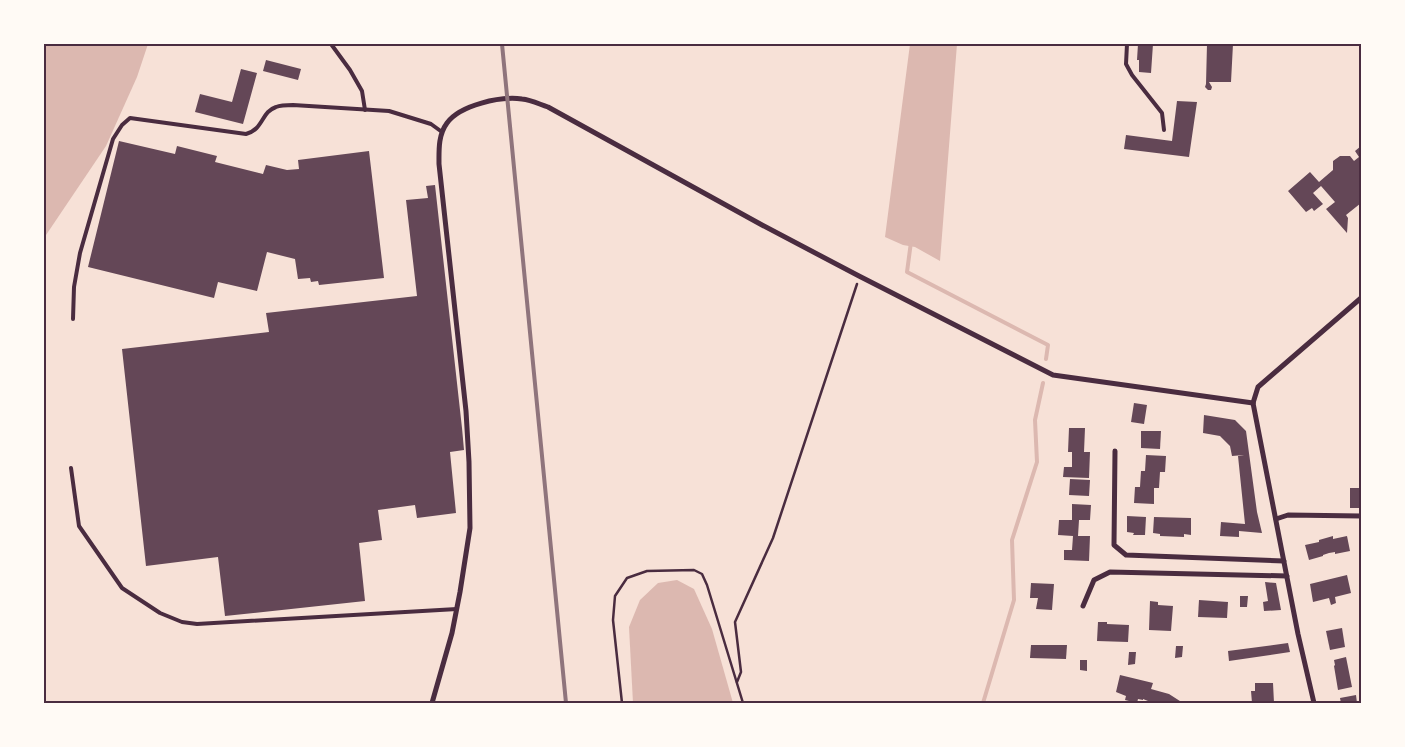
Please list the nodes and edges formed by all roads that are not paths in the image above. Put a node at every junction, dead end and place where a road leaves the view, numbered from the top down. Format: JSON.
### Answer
{"nodes":[{"id":1,"x":331,"y":44,"type":"edge"},
{"id":2,"x":1127,"y":44,"type":"edge"},
{"id":3,"x":365,"y":110,"type":"junction"},
{"id":4,"x":1164,"y":130,"type":"dead end"},
{"id":5,"x":442,"y":132,"type":"junction"},
{"id":6,"x":1361,"y":298,"type":"edge"},
{"id":7,"x":73,"y":319,"type":"dead end"},
{"id":8,"x":1252,"y":403,"type":"junction"},
{"id":9,"x":1114,"y":451,"type":"dead end"},
{"id":10,"x":71,"y":468,"type":"dead end"},
{"id":11,"x":1361,"y":516,"type":"edge"},
{"id":12,"x":1276,"y":519,"type":"junction"},
{"id":13,"x":1284,"y":561,"type":"junction"},
{"id":14,"x":1287,"y":576,"type":"junction"},
{"id":15,"x":1083,"y":606,"type":"dead end"},
{"id":16,"x":456,"y":609,"type":"junction"},
{"id":17,"x":432,"y":703,"type":"edge"},
{"id":18,"x":1314,"y":703,"type":"edge"}],
"edges":[{"from":1,"to":3,"type":"lane"},
{"from":2,"to":4,"type":"lane"},
{"from":3,"to":5,"type":"lane"},
{"from":3,"to":7,"type":"lane"},
{"from":5,"to":8,"type":"street"},
{"from":5,"to":16,"type":"street"},
{"from":6,"to":8,"type":"street"},
{"from":8,"to":12,"type":"street"},
{"from":9,"to":13,"type":"street"},
{"from":10,"to":16,"type":"lane"},
{"from":11,"to":12,"type":"street"},
{"from":12,"to":13,"type":"street"},
{"from":13,"to":14,"type":"street"},
{"from":14,"to":15,"type":"street"},
{"from":14,"to":18,"type":"street"},
{"from":16,"to":17,"type":"street"}]}
